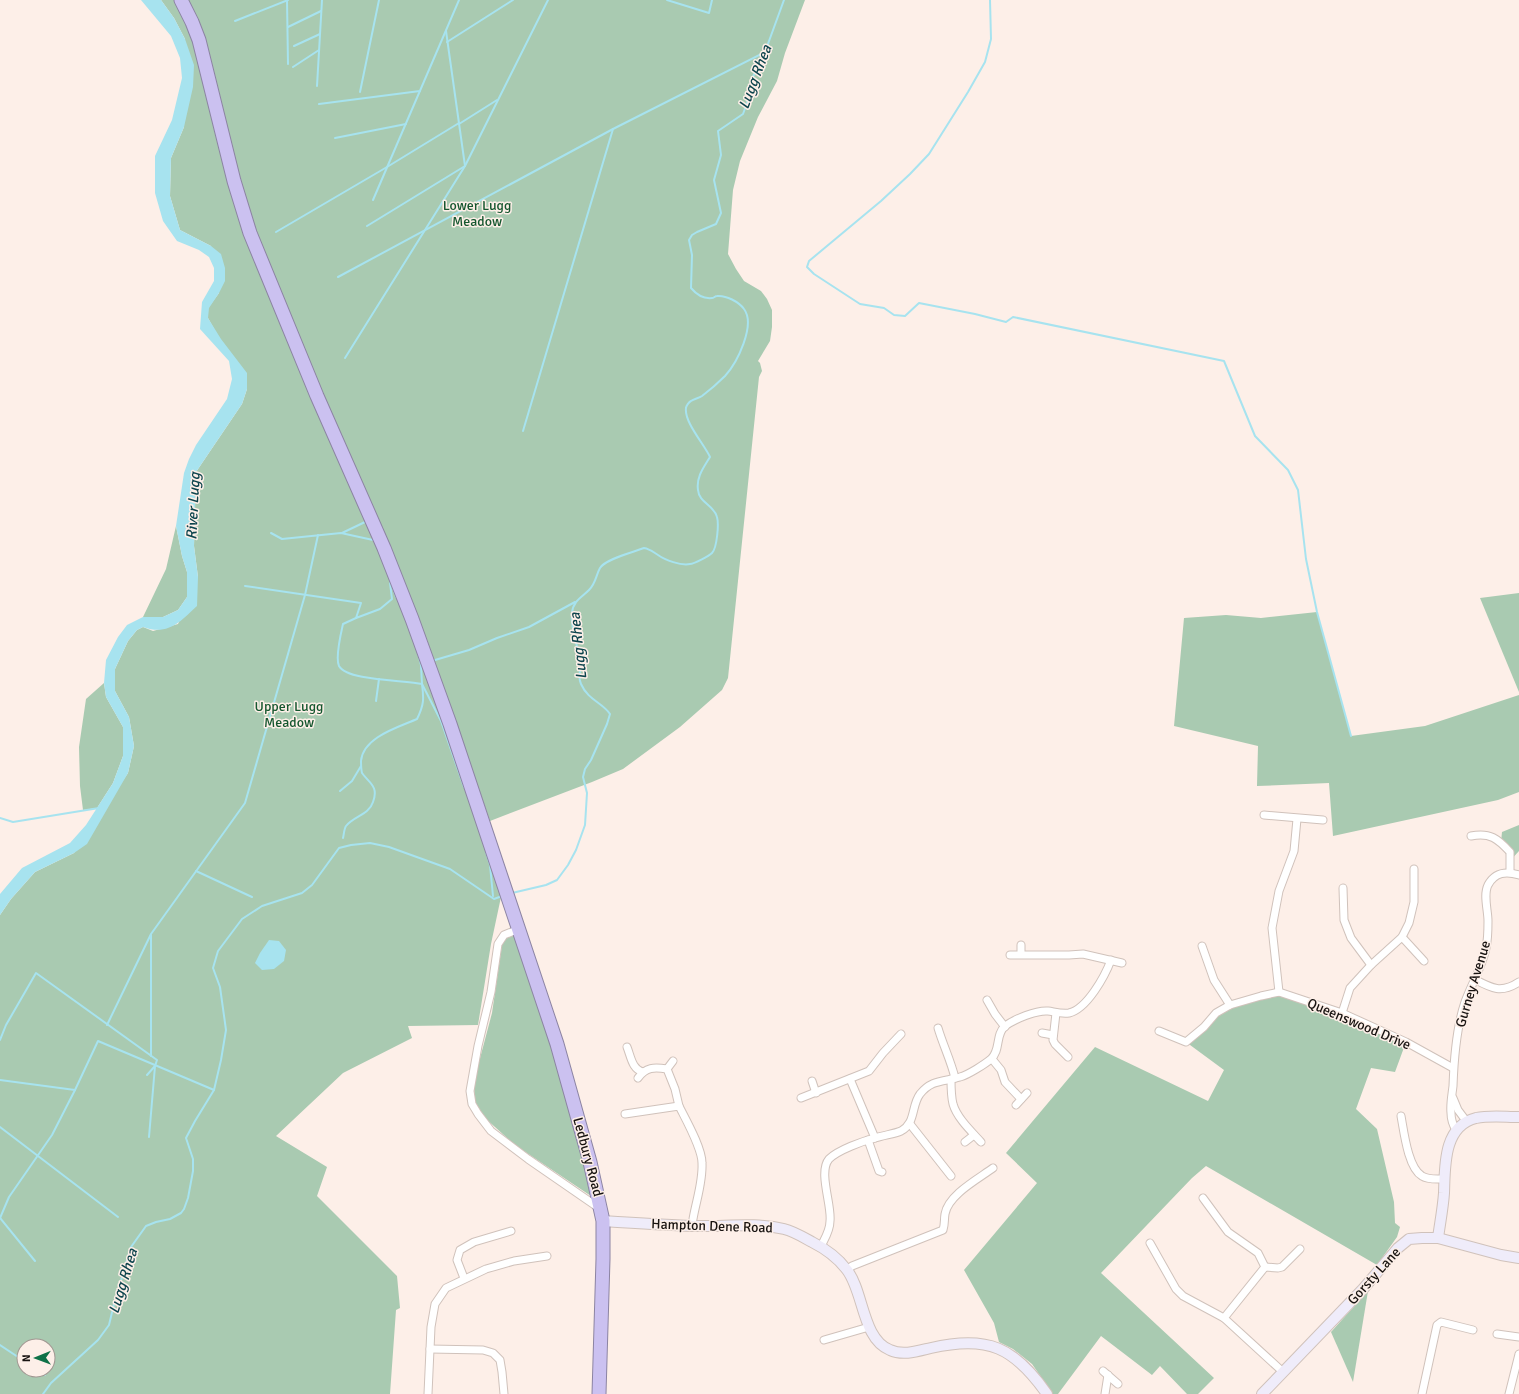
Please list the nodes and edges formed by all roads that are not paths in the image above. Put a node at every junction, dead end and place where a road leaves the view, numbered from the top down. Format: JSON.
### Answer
{"nodes":[{"id":1,"x":181,"y":0,"type":"edge"},
{"id":2,"x":1264,"y":815,"type":"dead end"},
{"id":3,"x":1297,"y":819,"type":"junction"},
{"id":4,"x":1323,"y":820,"type":"dead end"},
{"id":5,"x":1471,"y":836,"type":"dead end"},
{"id":6,"x":1414,"y":869,"type":"dead end"},
{"id":7,"x":1510,"y":872,"type":"junction"},
{"id":8,"x":1519,"y":876,"type":"edge"},
{"id":9,"x":1343,"y":888,"type":"dead end"},
{"id":10,"x":519,"y":929,"type":"junction"},
{"id":11,"x":1402,"y":937,"type":"junction"},
{"id":12,"x":1021,"y":945,"type":"dead end"},
{"id":13,"x":1202,"y":946,"type":"dead end"},
{"id":14,"x":1021,"y":954,"type":"junction"},
{"id":15,"x":1010,"y":955,"type":"dead end"},
{"id":16,"x":1111,"y":960,"type":"junction"},
{"id":17,"x":1424,"y":961,"type":"dead end"},
{"id":18,"x":1122,"y":963,"type":"dead end"},
{"id":19,"x":1371,"y":965,"type":"junction"},
{"id":20,"x":1474,"y":979,"type":"junction"},
{"id":21,"x":1519,"y":982,"type":"edge"},
{"id":22,"x":1279,"y":992,"type":"junction"},
{"id":23,"x":987,"y":1000,"type":"dead end"},
{"id":24,"x":1230,"y":1005,"type":"junction"},
{"id":25,"x":1056,"y":1013,"type":"junction"},
{"id":26,"x":1342,"y":1013,"type":"junction"},
{"id":27,"x":1005,"y":1027,"type":"junction"},
{"id":28,"x":938,"y":1028,"type":"dead end"},
{"id":29,"x":1159,"y":1031,"type":"dead end"},
{"id":30,"x":1042,"y":1033,"type":"dead end"},
{"id":31,"x":901,"y":1034,"type":"dead end"},
{"id":32,"x":1053,"y":1035,"type":"junction"},
{"id":33,"x":627,"y":1047,"type":"dead end"},
{"id":34,"x":1068,"y":1056,"type":"dead end"},
{"id":35,"x":992,"y":1059,"type":"junction"},
{"id":36,"x":673,"y":1062,"type":"dead end"},
{"id":37,"x":1453,"y":1068,"type":"junction"},
{"id":38,"x":667,"y":1069,"type":"junction"},
{"id":39,"x":850,"y":1079,"type":"junction"},
{"id":40,"x":953,"y":1079,"type":"junction"},
{"id":41,"x":812,"y":1081,"type":"dead end"},
{"id":42,"x":816,"y":1093,"type":"junction"},
{"id":43,"x":1027,"y":1093,"type":"dead end"},
{"id":44,"x":1452,"y":1096,"type":"junction"},
{"id":45,"x":801,"y":1098,"type":"dead end"},
{"id":46,"x":679,"y":1106,"type":"junction"},
{"id":47,"x":625,"y":1114,"type":"dead end"},
{"id":48,"x":1400,"y":1116,"type":"dead end"},
{"id":49,"x":1519,"y":1117,"type":"edge"},
{"id":50,"x":1467,"y":1122,"type":"junction"},
{"id":51,"x":910,"y":1124,"type":"junction"},
{"id":52,"x":1456,"y":1130,"type":"junction"},
{"id":53,"x":974,"y":1135,"type":"junction"},
{"id":54,"x":871,"y":1139,"type":"junction"},
{"id":55,"x":965,"y":1142,"type":"dead end"},
{"id":56,"x":981,"y":1142,"type":"dead end"},
{"id":57,"x":993,"y":1168,"type":"dead end"},
{"id":58,"x":951,"y":1176,"type":"dead end"},
{"id":59,"x":876,"y":1178,"type":"dead end"},
{"id":60,"x":1444,"y":1179,"type":"junction"},
{"id":61,"x":1203,"y":1198,"type":"dead end"},
{"id":62,"x":602,"y":1215,"type":"junction"},
{"id":63,"x":693,"y":1219,"type":"dead end"},
{"id":64,"x":511,"y":1231,"type":"dead end"},
{"id":65,"x":1438,"y":1238,"type":"junction"},
{"id":66,"x":1150,"y":1243,"type":"dead end"},
{"id":67,"x":821,"y":1246,"type":"junction"},
{"id":68,"x":1300,"y":1249,"type":"dead end"},
{"id":69,"x":547,"y":1256,"type":"dead end"},
{"id":70,"x":1519,"y":1258,"type":"edge"},
{"id":71,"x":1265,"y":1267,"type":"junction"},
{"id":72,"x":847,"y":1270,"type":"junction"},
{"id":73,"x":464,"y":1278,"type":"junction"},
{"id":74,"x":1224,"y":1318,"type":"junction"},
{"id":75,"x":869,"y":1327,"type":"junction"},
{"id":76,"x":1473,"y":1330,"type":"dead end"},
{"id":77,"x":1497,"y":1334,"type":"dead end"},
{"id":78,"x":1519,"y":1337,"type":"edge"},
{"id":79,"x":824,"y":1340,"type":"dead end"},
{"id":80,"x":430,"y":1349,"type":"junction"},
{"id":81,"x":1519,"y":1354,"type":"edge"},
{"id":82,"x":1283,"y":1372,"type":"junction"},
{"id":83,"x":1118,"y":1384,"type":"dead end"},
{"id":84,"x":428,"y":1394,"type":"edge"},
{"id":85,"x":504,"y":1394,"type":"edge"},
{"id":86,"x":599,"y":1394,"type":"edge"},
{"id":87,"x":1047,"y":1394,"type":"edge"},
{"id":88,"x":1106,"y":1394,"type":"edge"},
{"id":89,"x":1262,"y":1394,"type":"edge"},
{"id":90,"x":1422,"y":1394,"type":"edge"},
{"id":91,"x":1509,"y":1394,"type":"edge"}],
"edges":[{"from":1,"to":10,"type":"highway","name":"Ledbury Road"},
{"from":2,"to":3,"type":"street"},
{"from":3,"to":4,"type":"street"},
{"from":3,"to":22,"type":"street"},
{"from":5,"to":7,"type":"street"},
{"from":6,"to":11,"type":"street"},
{"from":7,"to":8,"type":"street"},
{"from":7,"to":20,"type":"street","name":"Gurney Avenue"},
{"from":9,"to":19,"type":"street"},
{"from":10,"to":62,"type":"highway","name":"Ledbury Road"},
{"from":10,"to":62,"type":"street"},
{"from":11,"to":17,"type":"street"},
{"from":11,"to":19,"type":"street"},
{"from":12,"to":14,"type":"street"},
{"from":13,"to":24,"type":"street"},
{"from":14,"to":15,"type":"street"},
{"from":14,"to":16,"type":"street"},
{"from":16,"to":18,"type":"street"},
{"from":16,"to":25,"type":"street"},
{"from":19,"to":26,"type":"street"},
{"from":20,"to":21,"type":"street"},
{"from":20,"to":37,"type":"street","name":"Gurney Avenue"},
{"from":22,"to":24,"type":"street"},
{"from":22,"to":26,"type":"street","name":"Queenswood Drive"},
{"from":23,"to":27,"type":"street"},
{"from":24,"to":29,"type":"street"},
{"from":25,"to":27,"type":"street"},
{"from":25,"to":32,"type":"street"},
{"from":26,"to":37,"type":"street","name":"Queenswood Drive"},
{"from":27,"to":35,"type":"street"},
{"from":28,"to":40,"type":"street"},
{"from":30,"to":32,"type":"street"},
{"from":31,"to":39,"type":"street"},
{"from":32,"to":34,"type":"street"},
{"from":33,"to":38,"type":"street"},
{"from":35,"to":40,"type":"street"},
{"from":35,"to":43,"type":"street"},
{"from":36,"to":38,"type":"street"},
{"from":37,"to":44,"type":"street","name":"Gurney Avenue"},
{"from":38,"to":46,"type":"street"},
{"from":39,"to":42,"type":"street"},
{"from":39,"to":54,"type":"street"},
{"from":40,"to":51,"type":"street"},
{"from":40,"to":53,"type":"street"},
{"from":41,"to":42,"type":"street"},
{"from":42,"to":45,"type":"street"},
{"from":44,"to":50,"type":"street","name":"Gurney Avenue"},
{"from":44,"to":52,"type":"street","name":"Gurney Avenue"},
{"from":46,"to":47,"type":"street"},
{"from":46,"to":63,"type":"street"},
{"from":48,"to":60,"type":"street"},
{"from":49,"to":50,"type":"street"},
{"from":50,"to":52,"type":"street"},
{"from":51,"to":54,"type":"street"},
{"from":51,"to":58,"type":"street"},
{"from":52,"to":60,"type":"street"},
{"from":53,"to":55,"type":"street"},
{"from":53,"to":56,"type":"street"},
{"from":54,"to":59,"type":"street"},
{"from":54,"to":67,"type":"street"},
{"from":57,"to":72,"type":"street"},
{"from":60,"to":65,"type":"street"},
{"from":61,"to":71,"type":"street"},
{"from":62,"to":67,"type":"street","name":"Hampton Dene Road"},
{"from":62,"to":86,"type":"highway","name":"Ledbury Road"},
{"from":64,"to":73,"type":"street"},
{"from":65,"to":70,"type":"street","name":"Gorsty Lane"},
{"from":65,"to":82,"type":"street","name":"Gorsty Lane"},
{"from":66,"to":74,"type":"street"},
{"from":67,"to":72,"type":"street","name":"Hampton Dene Road"},
{"from":68,"to":71,"type":"street"},
{"from":69,"to":73,"type":"street"},
{"from":71,"to":74,"type":"street"},
{"from":72,"to":75,"type":"street","name":"Hampton Dene Road"},
{"from":73,"to":80,"type":"street"},
{"from":74,"to":82,"type":"street"},
{"from":75,"to":79,"type":"street"},
{"from":75,"to":87,"type":"street","name":"Hampton Dene Road"},
{"from":76,"to":90,"type":"street"},
{"from":77,"to":78,"type":"street"},
{"from":80,"to":84,"type":"street"},
{"from":80,"to":85,"type":"street"},
{"from":81,"to":91,"type":"street"},
{"from":82,"to":89,"type":"street","name":"Gorsty Lane"},
{"from":83,"to":88,"type":"street"}]}
